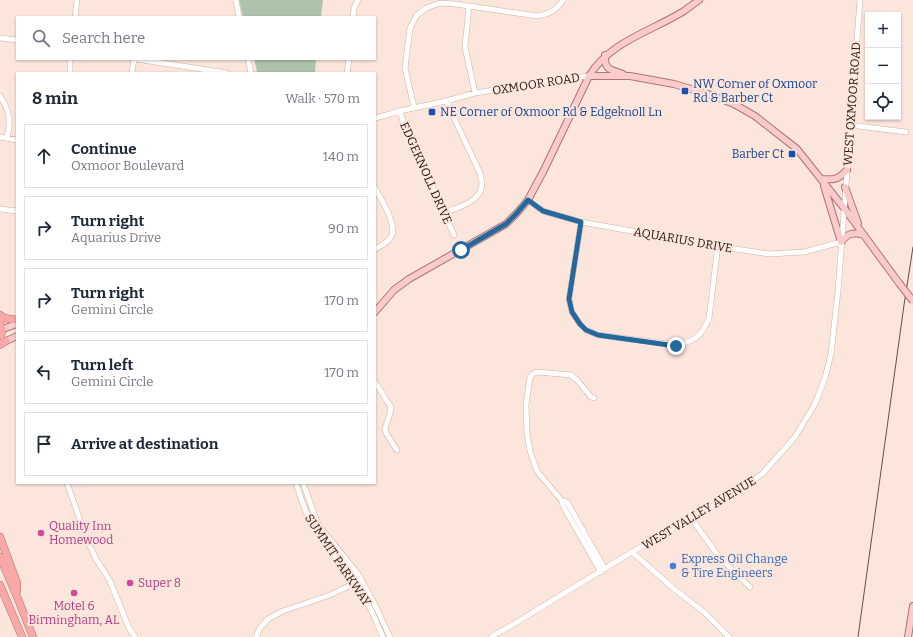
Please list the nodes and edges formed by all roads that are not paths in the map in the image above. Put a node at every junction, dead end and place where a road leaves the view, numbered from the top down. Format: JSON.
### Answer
{"nodes":[{"id":1,"x":77,"y":0,"type":"edge"},
{"id":2,"x":236,"y":0,"type":"edge"},
{"id":3,"x":358,"y":0,"type":"edge"},
{"id":4,"x":563,"y":0,"type":"edge"},
{"id":5,"x":699,"y":0,"type":"edge"},
{"id":6,"x":860,"y":0,"type":"edge"},
{"id":7,"x":469,"y":6,"type":"junction"},
{"id":8,"x":75,"y":16,"type":"edge"},
{"id":9,"x":239,"y":16,"type":"edge"},
{"id":10,"x":353,"y":16,"type":"edge"},
{"id":11,"x":0,"y":38,"type":"edge"},
{"id":12,"x":16,"y":40,"type":"edge"},
{"id":13,"x":605,"y":55,"type":"junction"},
{"id":14,"x":70,"y":60,"type":"edge"},
{"id":15,"x":135,"y":60,"type":"edge"},
{"id":16,"x":142,"y":60,"type":"edge"},
{"id":17,"x":248,"y":60,"type":"edge"},
{"id":18,"x":349,"y":60,"type":"edge"},
{"id":19,"x":70,"y":72,"type":"edge"},
{"id":20,"x":132,"y":72,"type":"edge"},
{"id":21,"x":220,"y":72,"type":"edge"},
{"id":22,"x":251,"y":72,"type":"edge"},
{"id":23,"x":347,"y":72,"type":"edge"},
{"id":24,"x":589,"y":76,"type":"junction"},
{"id":25,"x":630,"y":76,"type":"junction"},
{"id":26,"x":475,"y":93,"type":"junction"},
{"id":27,"x":0,"y":96,"type":"edge"},
{"id":28,"x":446,"y":101,"type":"junction"},
{"id":29,"x":414,"y":108,"type":"junction"},
{"id":30,"x":400,"y":111,"type":"junction"},
{"id":31,"x":376,"y":118,"type":"edge"},
{"id":32,"x":850,"y":125,"type":"junction"},
{"id":33,"x":906,"y":132,"type":"dead end"},
{"id":34,"x":0,"y":137,"type":"edge"},
{"id":35,"x":7,"y":138,"type":"junction"},
{"id":36,"x":16,"y":140,"type":"edge"},
{"id":37,"x":847,"y":170,"type":"junction"},
{"id":38,"x":821,"y":179,"type":"junction"},
{"id":39,"x":845,"y":188,"type":"junction"},
{"id":40,"x":376,"y":190,"type":"edge"},
{"id":41,"x":528,"y":200,"type":"junction"},
{"id":42,"x":844,"y":208,"type":"junction"},
{"id":43,"x":0,"y":209,"type":"edge"},
{"id":44,"x":16,"y":211,"type":"edge"},
{"id":45,"x":444,"y":213,"type":"junction"},
{"id":46,"x":581,"y":222,"type":"junction"},
{"id":47,"x":859,"y":229,"type":"junction"},
{"id":48,"x":454,"y":235,"type":"dead end"},
{"id":49,"x":864,"y":235,"type":"junction"},
{"id":50,"x":841,"y":242,"type":"junction"},
{"id":51,"x":716,"y":246,"type":"junction"},
{"id":52,"x":376,"y":248,"type":"edge"},
{"id":53,"x":913,"y":301,"type":"edge"},
{"id":54,"x":376,"y":311,"type":"edge"},
{"id":55,"x":0,"y":315,"type":"edge"},
{"id":56,"x":16,"y":320,"type":"edge"},
{"id":57,"x":16,"y":324,"type":"edge"},
{"id":58,"x":1,"y":330,"type":"edge"},
{"id":59,"x":16,"y":336,"type":"edge"},
{"id":60,"x":2,"y":343,"type":"edge"},
{"id":61,"x":376,"y":384,"type":"edge"},
{"id":62,"x":594,"y":398,"type":"dead end"},
{"id":63,"x":397,"y":450,"type":"dead end"},
{"id":64,"x":67,"y":484,"type":"edge"},
{"id":65,"x":296,"y":484,"type":"edge"},
{"id":66,"x":303,"y":484,"type":"edge"},
{"id":67,"x":691,"y":518,"type":"junction"},
{"id":68,"x":0,"y":537,"type":"edge"},
{"id":69,"x":632,"y":552,"type":"junction"},
{"id":70,"x":0,"y":557,"type":"edge"},
{"id":71,"x":603,"y":570,"type":"junction"},
{"id":72,"x":359,"y":578,"type":"junction"},
{"id":73,"x":355,"y":583,"type":"junction"},
{"id":74,"x":0,"y":585,"type":"edge"},
{"id":75,"x":750,"y":586,"type":"dead end"},
{"id":76,"x":0,"y":598,"type":"edge"},
{"id":77,"x":18,"y":599,"type":"junction"},
{"id":78,"x":913,"y":606,"type":"edge"},
{"id":79,"x":912,"y":619,"type":"edge"},
{"id":80,"x":913,"y":634,"type":"edge"},
{"id":81,"x":18,"y":637,"type":"edge"},
{"id":82,"x":22,"y":637,"type":"edge"},
{"id":83,"x":33,"y":637,"type":"edge"},
{"id":84,"x":135,"y":637,"type":"edge"},
{"id":85,"x":256,"y":637,"type":"edge"},
{"id":86,"x":383,"y":637,"type":"edge"},
{"id":87,"x":390,"y":637,"type":"edge"},
{"id":88,"x":491,"y":637,"type":"edge"},
{"id":89,"x":729,"y":637,"type":"edge"},
{"id":90,"x":908,"y":637,"type":"edge"},
{"id":91,"x":911,"y":637,"type":"edge"}],
"edges":[{"from":1,"to":8,"type":"street"},
{"from":2,"to":9,"type":"street"},
{"from":3,"to":10,"type":"street"},
{"from":4,"to":7,"type":"street"},
{"from":5,"to":13,"type":"main road","name":"OXMOOR ROAD"},
{"from":6,"to":32,"type":"street","name":"WEST OXMOOR ROAD"},
{"from":7,"to":26,"type":"street"},
{"from":7,"to":29,"type":"street"},
{"from":11,"to":12,"type":"street"},
{"from":13,"to":24,"type":"main road","name":"OXMOOR ROAD"},
{"from":13,"to":25,"type":"main road"},
{"from":14,"to":19,"type":"street"},
{"from":15,"to":20,"type":"street"},
{"from":16,"to":21,"type":"street"},
{"from":17,"to":22,"type":"street"},
{"from":18,"to":23,"type":"street"},
{"from":24,"to":25,"type":"main road"},
{"from":24,"to":26,"type":"street","name":"OXMOOR ROAD"},
{"from":24,"to":41,"type":"main road"},
{"from":25,"to":38,"type":"main road"},
{"from":26,"to":28,"type":"street","name":"OXMOOR ROAD"},
{"from":27,"to":35,"type":"street"},
{"from":28,"to":29,"type":"street","name":"OXMOOR ROAD"},
{"from":28,"to":45,"type":"street"},
{"from":29,"to":30,"type":"street","name":"OXMOOR ROAD"},
{"from":30,"to":31,"type":"street","name":"OXMOOR ROAD"},
{"from":30,"to":45,"type":"street","name":"EDGEKNOLL DRIVE"},
{"from":32,"to":33,"type":"street"},
{"from":32,"to":37,"type":"street","name":"WEST OXMOOR ROAD"},
{"from":34,"to":35,"type":"street"},
{"from":35,"to":36,"type":"street"},
{"from":37,"to":38,"type":"main road"},
{"from":37,"to":39,"type":"street","name":"WEST OXMOOR ROAD"},
{"from":38,"to":42,"type":"main road"},
{"from":38,"to":50,"type":"main road"},
{"from":39,"to":42,"type":"street","name":"WEST OXMOOR ROAD"},
{"from":39,"to":47,"type":"main road"},
{"from":40,"to":52,"type":"street"},
{"from":41,"to":46,"type":"street","name":"AQUARIUS DRIVE"},
{"from":41,"to":54,"type":"main road"},
{"from":42,"to":47,"type":"main road"},
{"from":42,"to":50,"type":"street","name":"WEST VALLEY AVENUE"},
{"from":43,"to":44,"type":"street"},
{"from":45,"to":48,"type":"street","name":"EDGEKNOLL DRIVE"},
{"from":46,"to":51,"type":"street","name":"AQUARIUS DRIVE"},
{"from":46,"to":51,"type":"street"},
{"from":47,"to":49,"type":"main road"},
{"from":49,"to":50,"type":"main road"},
{"from":49,"to":53,"type":"main road","bridge":true},
{"from":50,"to":51,"type":"street","name":"AQUARIUS DRIVE"},
{"from":50,"to":67,"type":"street","name":"WEST VALLEY AVENUE"},
{"from":55,"to":56,"type":"highway"},
{"from":57,"to":58,"type":"main road"},
{"from":59,"to":60,"type":"main road"},
{"from":61,"to":63,"type":"street"},
{"from":62,"to":71,"type":"street"},
{"from":64,"to":84,"type":"street"},
{"from":65,"to":73,"type":"street","name":"SUMMIT PARKWAY"},
{"from":66,"to":72,"type":"street","name":"SUMMIT PARKWAY"},
{"from":67,"to":69,"type":"street","name":"WEST VALLEY AVENUE"},
{"from":67,"to":75,"type":"street"},
{"from":68,"to":77,"type":"highway"},
{"from":69,"to":71,"type":"street","name":"WEST VALLEY AVENUE"},
{"from":69,"to":89,"type":"street"},
{"from":70,"to":77,"type":"highway"},
{"from":71,"to":88,"type":"street","name":"WEST VALLEY AVENUE"},
{"from":72,"to":73,"type":"street"},
{"from":72,"to":87,"type":"street","name":"SUMMIT PARKWAY"},
{"from":73,"to":85,"type":"street"},
{"from":73,"to":86,"type":"street","name":"SUMMIT PARKWAY"},
{"from":74,"to":82,"type":"highway"},
{"from":76,"to":81,"type":"highway"},
{"from":77,"to":83,"type":"highway"},
{"from":78,"to":79,"type":"main road"},
{"from":79,"to":90,"type":"main road"},
{"from":80,"to":91,"type":"main road"}]}
